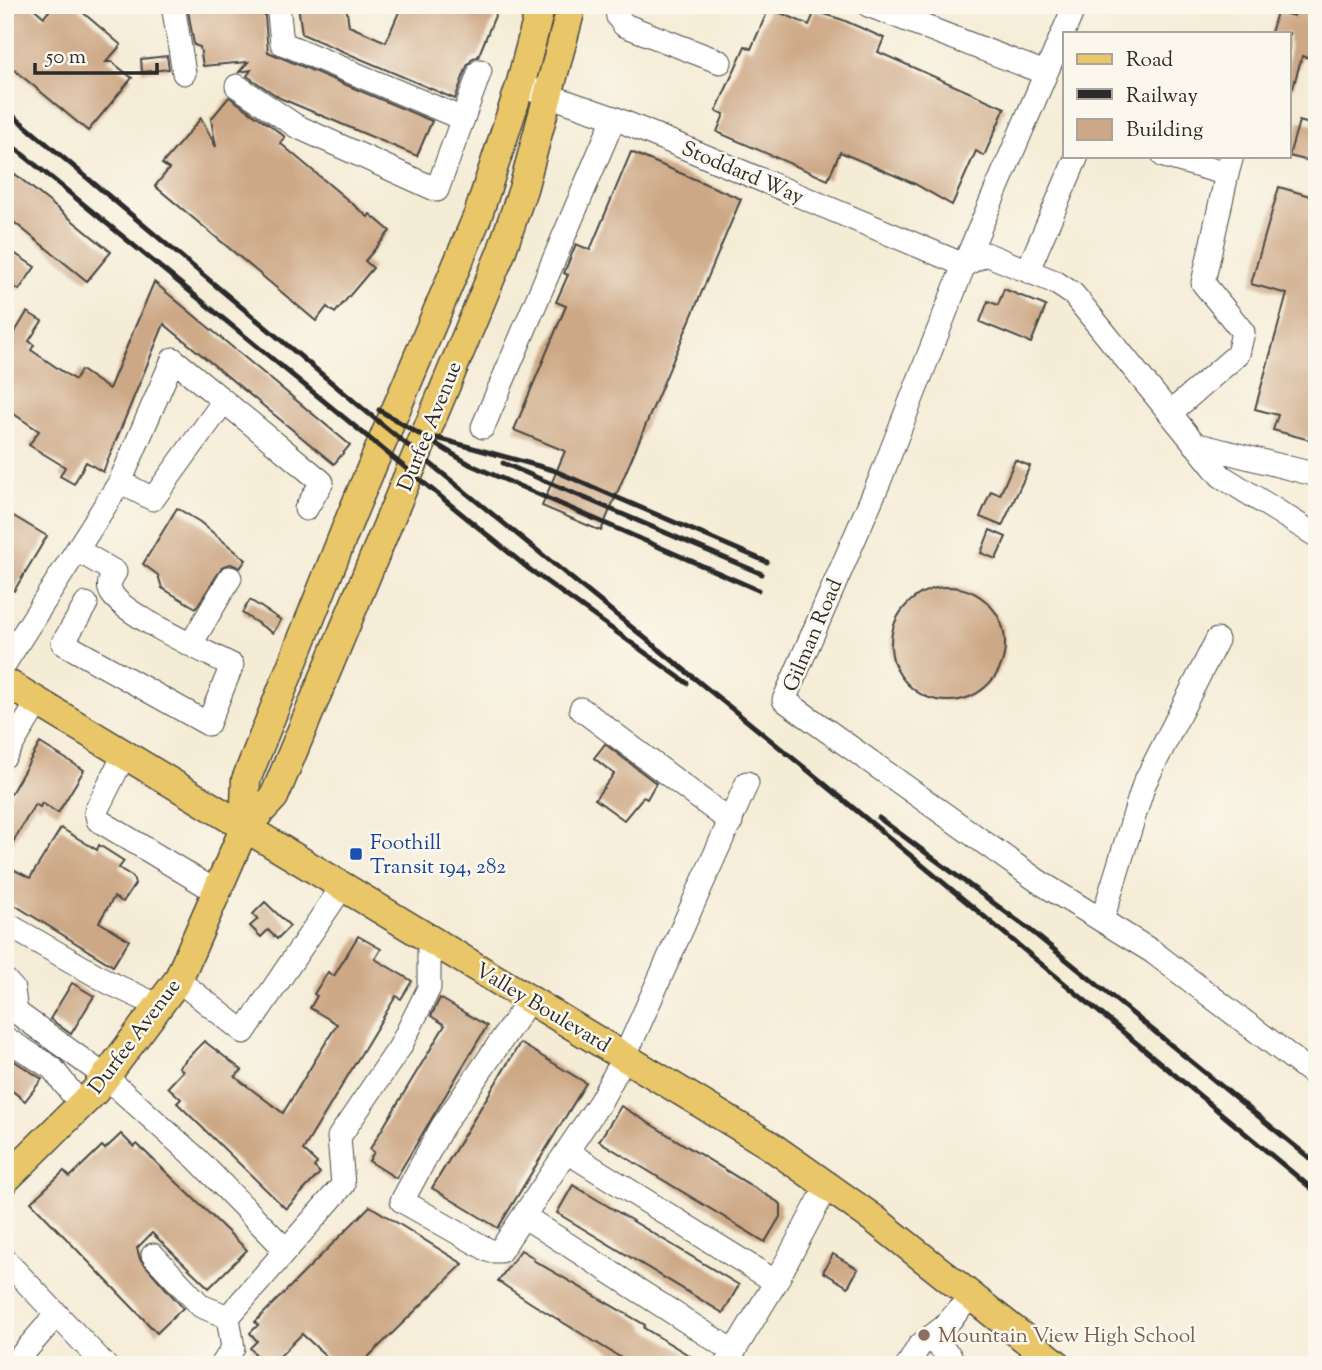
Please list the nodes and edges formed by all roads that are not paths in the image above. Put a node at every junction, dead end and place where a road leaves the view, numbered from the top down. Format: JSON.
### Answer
{"nodes":[{"id":1,"x":173,"y":5,"type":"edge"},
{"id":2,"x":278,"y":5,"type":"edge"},
{"id":3,"x":541,"y":5,"type":"edge"},
{"id":4,"x":572,"y":5,"type":"edge"},
{"id":5,"x":616,"y":5,"type":"edge"},
{"id":6,"x":868,"y":5,"type":"edge"},
{"id":7,"x":1075,"y":5,"type":"edge"},
{"id":8,"x":1063,"y":32,"type":"edge"},
{"id":9,"x":1063,"y":32,"type":"edge"},
{"id":10,"x":720,"y":62,"type":"dead end"},
{"id":11,"x":480,"y":71,"type":"dead end"},
{"id":12,"x":184,"y":73,"type":"dead end"},
{"id":13,"x":1045,"y":73,"type":"junction"},
{"id":14,"x":237,"y":86,"type":"dead end"},
{"id":15,"x":520,"y":86,"type":"junction"},
{"id":16,"x":547,"y":96,"type":"junction"},
{"id":17,"x":614,"y":118,"type":"junction"},
{"id":18,"x":463,"y":119,"type":"junction"},
{"id":19,"x":1076,"y":158,"type":"edge"},
{"id":20,"x":1179,"y":158,"type":"edge"},
{"id":21,"x":1230,"y":165,"type":"edge"},
{"id":22,"x":964,"y":265,"type":"junction"},
{"id":23,"x":1028,"y":270,"type":"junction"},
{"id":24,"x":224,"y":401,"type":"junction"},
{"id":25,"x":1170,"y":413,"type":"junction"},
{"id":26,"x":482,"y":427,"type":"dead end"},
{"id":27,"x":1195,"y":444,"type":"junction"},
{"id":28,"x":1317,"y":475,"type":"edge"},
{"id":29,"x":120,"y":482,"type":"junction"},
{"id":30,"x":306,"y":509,"type":"dead end"},
{"id":31,"x":1317,"y":536,"type":"edge"},
{"id":32,"x":77,"y":550,"type":"junction"},
{"id":33,"x":230,"y":578,"type":"dead end"},
{"id":34,"x":86,"y":604,"type":"dead end"},
{"id":35,"x":1217,"y":640,"type":"dead end"},
{"id":36,"x":191,"y":644,"type":"junction"},
{"id":37,"x":5,"y":663,"type":"edge"},
{"id":38,"x":5,"y":682,"type":"edge"},
{"id":39,"x":38,"y":702,"type":"junction"},
{"id":40,"x":581,"y":709,"type":"dead end"},
{"id":41,"x":124,"y":755,"type":"junction"},
{"id":42,"x":5,"y":756,"type":"edge"},
{"id":43,"x":747,"y":783,"type":"dead end"},
{"id":44,"x":731,"y":822,"type":"junction"},
{"id":45,"x":244,"y":829,"type":"junction"},
{"id":46,"x":342,"y":887,"type":"junction"},
{"id":47,"x":216,"y":892,"type":"junction"},
{"id":48,"x":1102,"y":920,"type":"junction"},
{"id":49,"x":10,"y":926,"type":"dead end"},
{"id":50,"x":429,"y":939,"type":"junction"},
{"id":51,"x":5,"y":980,"type":"edge"},
{"id":52,"x":178,"y":980,"type":"junction"},
{"id":53,"x":529,"y":1000,"type":"junction"},
{"id":54,"x":159,"y":1006,"type":"junction"},
{"id":55,"x":5,"y":1038,"type":"edge"},
{"id":56,"x":625,"y":1056,"type":"junction"},
{"id":57,"x":106,"y":1077,"type":"junction"},
{"id":58,"x":1317,"y":1077,"type":"edge"},
{"id":59,"x":81,"y":1105,"type":"junction"},
{"id":60,"x":569,"y":1153,"type":"junction"},
{"id":61,"x":5,"y":1180,"type":"edge"},
{"id":62,"x":828,"y":1184,"type":"junction"},
{"id":63,"x":525,"y":1217,"type":"junction"},
{"id":64,"x":285,"y":1249,"type":"junction"},
{"id":65,"x":153,"y":1255,"type":"dead end"},
{"id":66,"x":5,"y":1259,"type":"edge"},
{"id":67,"x":776,"y":1282,"type":"junction"},
{"id":68,"x":971,"y":1296,"type":"junction"},
{"id":69,"x":57,"y":1314,"type":"junction"},
{"id":70,"x":228,"y":1317,"type":"junction"},
{"id":71,"x":929,"y":1338,"type":"junction"},
{"id":72,"x":730,"y":1358,"type":"edge"},
{"id":73,"x":13,"y":1365,"type":"edge"},
{"id":74,"x":104,"y":1365,"type":"edge"},
{"id":75,"x":222,"y":1365,"type":"edge"},
{"id":76,"x":908,"y":1365,"type":"edge"},
{"id":77,"x":955,"y":1365,"type":"edge"},
{"id":78,"x":1058,"y":1365,"type":"edge"}],
"edges":[{"from":1,"to":12,"type":"street"},
{"from":2,"to":18,"type":"street"},
{"from":3,"to":15,"type":"main road","name":"Durfee Avenue"},
{"from":4,"to":16,"type":"main road","name":"Durfee Avenue"},
{"from":5,"to":10,"type":"street"},
{"from":6,"to":13,"type":"street"},
{"from":7,"to":9,"type":"street","name":"Gilman Road"},
{"from":8,"to":13,"type":"street","name":"Gilman Road"},
{"from":11,"to":18,"type":"street"},
{"from":13,"to":22,"type":"street","name":"Gilman Road"},
{"from":14,"to":18,"type":"street"},
{"from":15,"to":16,"type":"street","name":"Stoddard Way"},
{"from":15,"to":45,"type":"main road","name":"Durfee Avenue"},
{"from":16,"to":17,"type":"street","name":"Stoddard Way"},
{"from":16,"to":45,"type":"main road","name":"Durfee Avenue"},
{"from":17,"to":22,"type":"street","name":"Stoddard Way"},
{"from":17,"to":26,"type":"street"},
{"from":19,"to":23,"type":"street"},
{"from":20,"to":21,"type":"street"},
{"from":21,"to":25,"type":"street"},
{"from":22,"to":23,"type":"street"},
{"from":22,"to":48,"type":"street","name":"Gilman Road"},
{"from":23,"to":25,"type":"street"},
{"from":24,"to":29,"type":"street"},
{"from":24,"to":29,"type":"street"},
{"from":24,"to":30,"type":"street"},
{"from":25,"to":27,"type":"street"},
{"from":27,"to":28,"type":"street"},
{"from":27,"to":31,"type":"street"},
{"from":29,"to":32,"type":"street"},
{"from":32,"to":36,"type":"street"},
{"from":32,"to":37,"type":"street"},
{"from":33,"to":36,"type":"street"},
{"from":34,"to":36,"type":"street"},
{"from":35,"to":48,"type":"street"},
{"from":38,"to":39,"type":"main road","name":"Valley Boulevard"},
{"from":39,"to":41,"type":"main road","name":"Valley Boulevard"},
{"from":39,"to":42,"type":"street"},
{"from":40,"to":44,"type":"street"},
{"from":41,"to":45,"type":"main road","name":"Valley Boulevard"},
{"from":41,"to":47,"type":"street"},
{"from":43,"to":44,"type":"street"},
{"from":44,"to":56,"type":"street"},
{"from":45,"to":46,"type":"main road","name":"Valley Boulevard"},
{"from":45,"to":47,"type":"main road","name":"Durfee Avenue"},
{"from":46,"to":50,"type":"main road","name":"Valley Boulevard"},
{"from":46,"to":52,"type":"street"},
{"from":47,"to":52,"type":"main road","name":"Durfee Avenue"},
{"from":48,"to":58,"type":"street","name":"Gilman Road"},
{"from":49,"to":54,"type":"street"},
{"from":50,"to":53,"type":"main road","name":"Valley Boulevard"},
{"from":50,"to":64,"type":"street"},
{"from":51,"to":57,"type":"street"},
{"from":52,"to":54,"type":"main road","name":"Durfee Avenue"},
{"from":53,"to":56,"type":"main road","name":"Valley Boulevard"},
{"from":53,"to":63,"type":"street"},
{"from":54,"to":57,"type":"main road","name":"Durfee Avenue"},
{"from":55,"to":59,"type":"street"},
{"from":56,"to":60,"type":"street"},
{"from":56,"to":62,"type":"main road","name":"Valley Boulevard"},
{"from":57,"to":59,"type":"main road","name":"Durfee Avenue"},
{"from":57,"to":64,"type":"street"},
{"from":59,"to":61,"type":"main road","name":"Durfee Avenue"},
{"from":60,"to":63,"type":"street"},
{"from":60,"to":67,"type":"street"},
{"from":62,"to":67,"type":"street"},
{"from":62,"to":68,"type":"main road","name":"Valley Boulevard"},
{"from":63,"to":72,"type":"street"},
{"from":64,"to":70,"type":"street"},
{"from":65,"to":70,"type":"street"},
{"from":66,"to":69,"type":"street"},
{"from":67,"to":72,"type":"street"},
{"from":68,"to":71,"type":"street"},
{"from":68,"to":78,"type":"main road","name":"Valley Boulevard"},
{"from":69,"to":73,"type":"street"},
{"from":69,"to":74,"type":"street"},
{"from":70,"to":75,"type":"street"},
{"from":71,"to":76,"type":"street"},
{"from":71,"to":77,"type":"street"}]}
